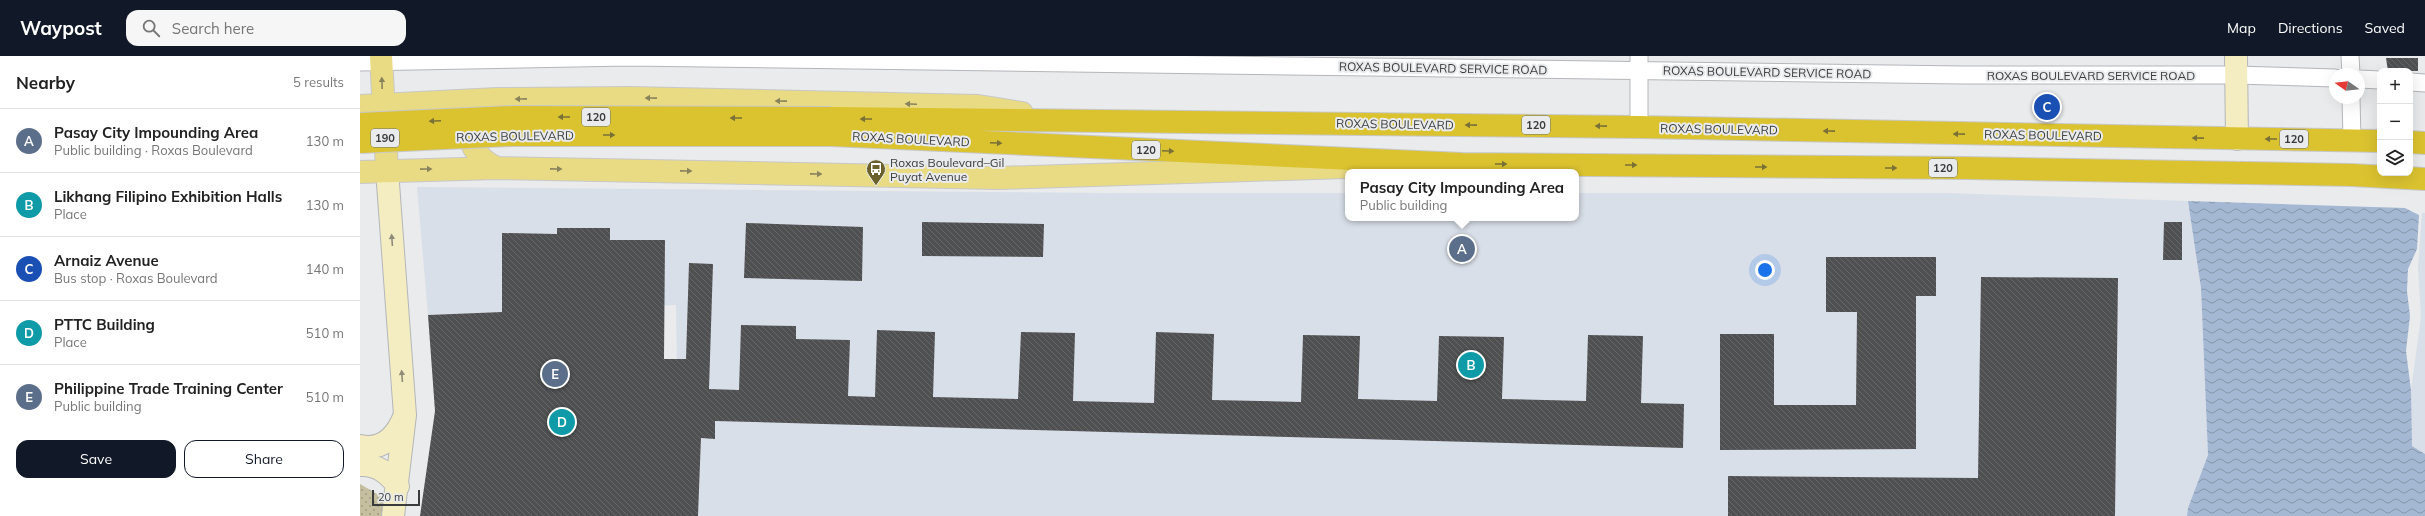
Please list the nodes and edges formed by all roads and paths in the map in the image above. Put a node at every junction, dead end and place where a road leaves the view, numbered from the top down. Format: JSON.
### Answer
{"nodes":[{"id":1,"x":2350,"y":56,"type":"edge"},
{"id":2,"x":482,"y":57,"type":"edge"},
{"id":3,"x":628,"y":57,"type":"edge"},
{"id":4,"x":800,"y":58,"type":"edge"},
{"id":5,"x":381,"y":59,"type":"edge"},
{"id":6,"x":975,"y":59,"type":"edge"},
{"id":7,"x":360,"y":62,"type":"edge"},
{"id":8,"x":1639,"y":63,"type":"edge"},
{"id":9,"x":2236,"y":65,"type":"edge"},
{"id":10,"x":2351,"y":68,"type":"edge"},
{"id":11,"x":2329,"y":77,"type":"edge"},
{"id":12,"x":2365,"y":79,"type":"edge"},
{"id":13,"x":2377,"y":80,"type":"edge"},
{"id":14,"x":2413,"y":82,"type":"edge"},
{"id":15,"x":2425,"y":83,"type":"edge"},
{"id":16,"x":498,"y":99,"type":"junction"},
{"id":17,"x":2351,"y":104,"type":"edge"},
{"id":18,"x":383,"y":105,"type":"junction"},
{"id":19,"x":360,"y":106,"type":"edge"},
{"id":20,"x":1059,"y":119,"type":"junction"},
{"id":21,"x":360,"y":124,"type":"edge"},
{"id":22,"x":831,"y":127,"type":"junction"},
{"id":23,"x":1640,"y":127,"type":"junction"},
{"id":24,"x":2237,"y":139,"type":"junction"},
{"id":25,"x":2352,"y":140,"type":"junction"},
{"id":26,"x":2377,"y":141,"type":"edge"},
{"id":27,"x":360,"y":142,"type":"edge"},
{"id":28,"x":2413,"y":142,"type":"edge"},
{"id":29,"x":2425,"y":143,"type":"edge"},
{"id":30,"x":1462,"y":164,"type":"junction"},
{"id":31,"x":497,"y":168,"type":"junction"},
{"id":32,"x":387,"y":170,"type":"junction"},
{"id":33,"x":360,"y":172,"type":"edge"},
{"id":34,"x":2425,"y":179,"type":"edge"},
{"id":35,"x":405,"y":415,"type":"junction"},
{"id":36,"x":360,"y":446,"type":"edge"},
{"id":37,"x":360,"y":465,"type":"edge"},
{"id":38,"x":398,"y":486,"type":"junction"},
{"id":39,"x":393,"y":516,"type":"edge"}],
"edges":[{"from":1,"to":10,"type":"street"},
{"from":2,"to":3,"type":"street","name":"ROXAS BOULEVARD SERVICE ROAD"},
{"from":2,"to":5,"type":"street","name":"ROXAS BOULEVARD SERVICE ROAD"},
{"from":3,"to":4,"type":"street","name":"ROXAS BOULEVARD SERVICE ROAD"},
{"from":4,"to":6,"type":"street","name":"ROXAS BOULEVARD SERVICE ROAD"},
{"from":5,"to":7,"type":"street","name":"ROXAS BOULEVARD SERVICE ROAD"},
{"from":18,"to":5,"type":"main road","number":"190","one_way":true},
{"from":6,"to":8,"type":"street","name":"ROXAS BOULEVARD SERVICE ROAD"},
{"from":8,"to":9,"type":"street","name":"ROXAS BOULEVARD SERVICE ROAD"},
{"from":8,"to":23,"type":"street"},
{"from":9,"to":11,"type":"street","name":"ROXAS BOULEVARD SERVICE ROAD"},
{"from":9,"to":24,"type":"main road"},
{"from":12,"to":13,"type":"street"},
{"from":14,"to":15,"type":"street"},
{"from":16,"to":18,"type":"main road","name":"ROXAS BOULEVARD"},
{"from":20,"to":16,"type":"main road","name":"ROXAS BOULEVARD","one_way":true},
{"from":16,"to":31,"type":"main road"},
{"from":17,"to":25,"type":"street"},
{"from":18,"to":19,"type":"main road","name":"ROXAS BOULEVARD"},
{"from":18,"to":32,"type":"main road","number":"190"},
{"from":20,"to":22,"type":"highway","name":"ROXAS BOULEVARD","number":"120","one_way":true},
{"from":23,"to":20,"type":"highway","name":"ROXAS BOULEVARD","number":"120","one_way":true},
{"from":22,"to":21,"type":"highway","name":"ROXAS BOULEVARD","number":"120","one_way":true,"bridge":true},
{"from":27,"to":22,"type":"highway","name":"ROXAS BOULEVARD","number":"120","one_way":true,"bridge":true},
{"from":22,"to":30,"type":"highway","name":"ROXAS BOULEVARD","number":"120","one_way":true},
{"from":24,"to":23,"type":"highway","name":"ROXAS BOULEVARD","number":"120","one_way":true},
{"from":25,"to":24,"type":"highway","name":"ROXAS BOULEVARD","number":"120","one_way":true},
{"from":25,"to":26,"type":"highway","name":"ROXAS BOULEVARD","number":"120"},
{"from":28,"to":29,"type":"highway"},
{"from":31,"to":30,"type":"main road","name":"ROXAS BOULEVARD","one_way":true},
{"from":30,"to":34,"type":"highway","name":"ROXAS BOULEVARD","number":"120","one_way":true},
{"from":32,"to":31,"type":"main road","name":"ROXAS BOULEVARD","one_way":true},
{"from":32,"to":33,"type":"main road","name":"ROXAS BOULEVARD"},
{"from":35,"to":32,"type":"main road","one_way":true},
{"from":35,"to":36,"type":"main road"},
{"from":35,"to":38,"type":"main road"},
{"from":37,"to":38,"type":"main road"},
{"from":38,"to":39,"type":"main road"}]}
